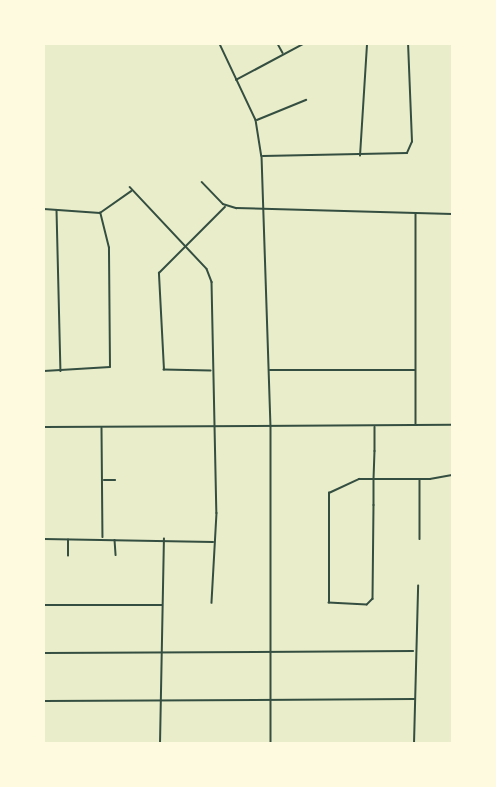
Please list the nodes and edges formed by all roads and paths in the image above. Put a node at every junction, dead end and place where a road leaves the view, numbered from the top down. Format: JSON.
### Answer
{"nodes":[{"id":1,"x":220,"y":44,"type":"edge"},
{"id":2,"x":278,"y":44,"type":"edge"},
{"id":3,"x":303,"y":44,"type":"edge"},
{"id":4,"x":367,"y":44,"type":"edge"},
{"id":5,"x":408,"y":44,"type":"edge"},
{"id":6,"x":284,"y":55,"type":"junction"},
{"id":7,"x":234,"y":81,"type":"junction"},
{"id":8,"x":306,"y":100,"type":"dead end"},
{"id":9,"x":256,"y":120,"type":"junction"},
{"id":10,"x":262,"y":156,"type":"junction"},
{"id":11,"x":360,"y":156,"type":"junction"},
{"id":12,"x":202,"y":182,"type":"dead end"},
{"id":13,"x":226,"y":206,"type":"junction"},
{"id":14,"x":264,"y":208,"type":"junction"},
{"id":15,"x":44,"y":209,"type":"edge"},
{"id":16,"x":57,"y":210,"type":"junction"},
{"id":17,"x":416,"y":212,"type":"junction"},
{"id":18,"x":99,"y":213,"type":"junction"},
{"id":19,"x":453,"y":214,"type":"edge"},
{"id":20,"x":185,"y":248,"type":"junction"},
{"id":21,"x":415,"y":369,"type":"junction"},
{"id":22,"x":212,"y":370,"type":"junction"},
{"id":23,"x":269,"y":370,"type":"junction"},
{"id":24,"x":44,"y":371,"type":"edge"},
{"id":25,"x":61,"y":371,"type":"junction"},
{"id":26,"x":453,"y":425,"type":"edge"},
{"id":27,"x":215,"y":426,"type":"junction"},
{"id":28,"x":271,"y":426,"type":"junction"},
{"id":29,"x":375,"y":426,"type":"junction"},
{"id":30,"x":416,"y":426,"type":"junction"},
{"id":31,"x":44,"y":427,"type":"edge"},
{"id":32,"x":102,"y":427,"type":"junction"},
{"id":33,"x":453,"y":475,"type":"edge"},
{"id":34,"x":374,"y":479,"type":"junction"},
{"id":35,"x":420,"y":479,"type":"junction"},
{"id":36,"x":103,"y":480,"type":"junction"},
{"id":37,"x":115,"y":480,"type":"dead end"},
{"id":38,"x":44,"y":539,"type":"edge"},
{"id":39,"x":68,"y":539,"type":"junction"},
{"id":40,"x":103,"y":539,"type":"junction"},
{"id":41,"x":115,"y":539,"type":"junction"},
{"id":42,"x":164,"y":539,"type":"junction"},
{"id":43,"x":420,"y":539,"type":"dead end"},
{"id":44,"x":215,"y":542,"type":"junction"},
{"id":45,"x":116,"y":555,"type":"dead end"},
{"id":46,"x":68,"y":556,"type":"dead end"},
{"id":47,"x":418,"y":586,"type":"dead end"},
{"id":48,"x":212,"y":603,"type":"dead end"},
{"id":49,"x":44,"y":605,"type":"edge"},
{"id":50,"x":162,"y":605,"type":"junction"},
{"id":51,"x":413,"y":651,"type":"junction"},
{"id":52,"x":160,"y":652,"type":"junction"},
{"id":53,"x":271,"y":652,"type":"junction"},
{"id":54,"x":44,"y":653,"type":"edge"},
{"id":55,"x":414,"y":699,"type":"junction"},
{"id":56,"x":271,"y":700,"type":"junction"},
{"id":57,"x":44,"y":701,"type":"edge"},
{"id":58,"x":160,"y":701,"type":"junction"},
{"id":59,"x":160,"y":744,"type":"edge"},
{"id":60,"x":271,"y":744,"type":"edge"},
{"id":61,"x":414,"y":744,"type":"edge"}],
"edges":[{"from":1,"to":7,"type":"street"},
{"from":2,"to":6,"type":"street"},
{"from":3,"to":6,"type":"street"},
{"from":4,"to":11,"type":"street"},
{"from":5,"to":11,"type":"street"},
{"from":6,"to":7,"type":"street"},
{"from":7,"to":9,"type":"street"},
{"from":8,"to":9,"type":"street"},
{"from":9,"to":10,"type":"street"},
{"from":10,"to":11,"type":"street"},
{"from":10,"to":14,"type":"street"},
{"from":12,"to":13,"type":"street"},
{"from":13,"to":14,"type":"street"},
{"from":13,"to":20,"type":"street"},
{"from":14,"to":17,"type":"street"},
{"from":14,"to":23,"type":"street"},
{"from":15,"to":16,"type":"street"},
{"from":16,"to":18,"type":"street"},
{"from":16,"to":25,"type":"street"},
{"from":17,"to":19,"type":"street"},
{"from":17,"to":21,"type":"street"},
{"from":18,"to":20,"type":"street"},
{"from":18,"to":25,"type":"street"},
{"from":20,"to":22,"type":"street"},
{"from":20,"to":22,"type":"street"},
{"from":21,"to":23,"type":"street"},
{"from":21,"to":30,"type":"street"},
{"from":22,"to":27,"type":"street"},
{"from":23,"to":28,"type":"street"},
{"from":24,"to":25,"type":"street"},
{"from":26,"to":30,"type":"main road"},
{"from":27,"to":28,"type":"main road"},
{"from":27,"to":32,"type":"main road"},
{"from":27,"to":44,"type":"street"},
{"from":28,"to":29,"type":"main road"},
{"from":28,"to":53,"type":"street"},
{"from":29,"to":30,"type":"main road"},
{"from":29,"to":34,"type":"street"},
{"from":31,"to":32,"type":"main road"},
{"from":32,"to":36,"type":"street"},
{"from":33,"to":35,"type":"street"},
{"from":34,"to":34,"type":"street"},
{"from":34,"to":35,"type":"street"},
{"from":35,"to":43,"type":"street"},
{"from":36,"to":37,"type":"street"},
{"from":36,"to":40,"type":"street"},
{"from":38,"to":39,"type":"street"},
{"from":39,"to":40,"type":"street"},
{"from":39,"to":46,"type":"street"},
{"from":40,"to":41,"type":"street"},
{"from":41,"to":42,"type":"street"},
{"from":41,"to":45,"type":"street"},
{"from":42,"to":44,"type":"street"},
{"from":42,"to":50,"type":"street"},
{"from":44,"to":48,"type":"street"},
{"from":47,"to":51,"type":"street"},
{"from":49,"to":50,"type":"street"},
{"from":50,"to":52,"type":"street"},
{"from":51,"to":53,"type":"street"},
{"from":51,"to":55,"type":"street"},
{"from":52,"to":53,"type":"street"},
{"from":52,"to":54,"type":"street"},
{"from":52,"to":58,"type":"street"},
{"from":53,"to":56,"type":"street"},
{"from":55,"to":56,"type":"street"},
{"from":55,"to":61,"type":"street"},
{"from":56,"to":58,"type":"street"},
{"from":56,"to":60,"type":"street"},
{"from":57,"to":58,"type":"street"},
{"from":58,"to":59,"type":"street"}]}
